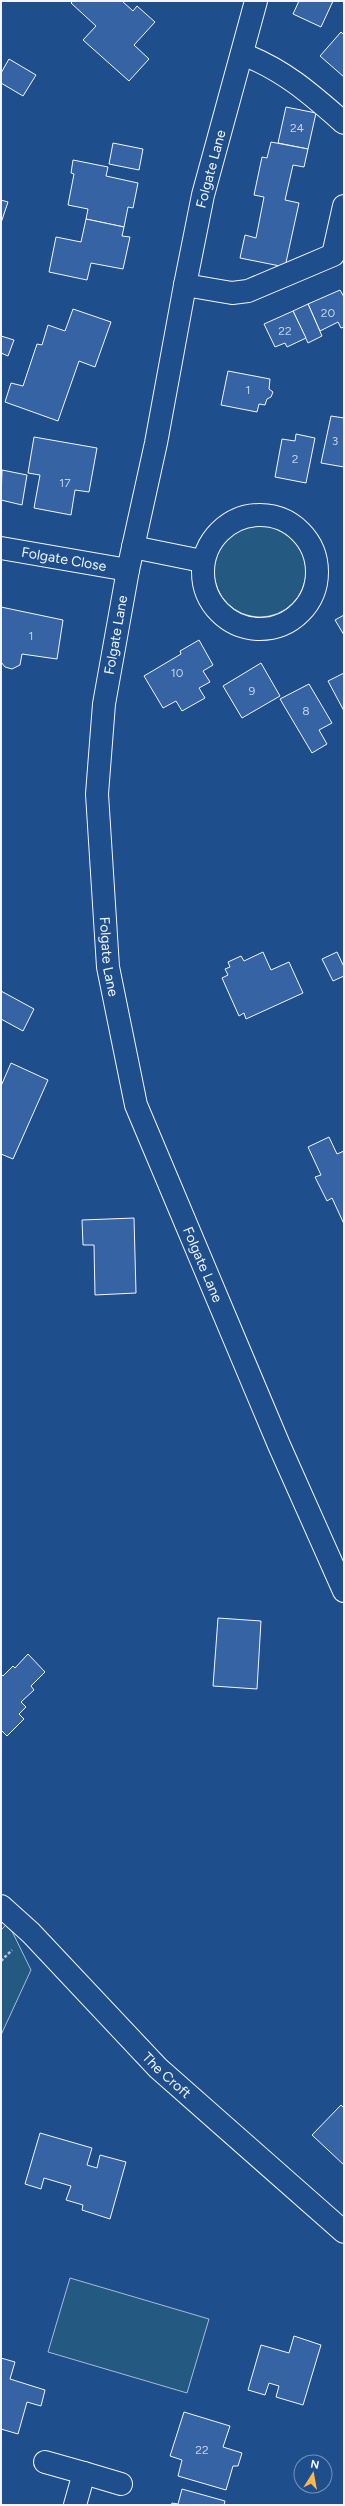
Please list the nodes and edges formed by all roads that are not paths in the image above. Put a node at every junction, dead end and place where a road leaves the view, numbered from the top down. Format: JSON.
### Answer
{"nodes":[{"id":1,"x":256,"y":1,"type":"edge"},
{"id":2,"x":242,"y":54,"type":"junction"},
{"id":3,"x":344,"y":123,"type":"edge"},
{"id":4,"x":344,"y":206,"type":"edge"},
{"id":5,"x":185,"y":286,"type":"junction"},
{"id":6,"x":133,"y":547,"type":"junction"},
{"id":7,"x":1,"y":548,"type":"edge"},
{"id":8,"x":202,"y":561,"type":"junction"},
{"id":9,"x":128,"y":570,"type":"junction"},
{"id":10,"x":344,"y":1591,"type":"edge"},
{"id":11,"x":1,"y":1906,"type":"edge"},
{"id":12,"x":344,"y":2232,"type":"edge"},
{"id":13,"x":46,"y":2462,"type":"dead end"},
{"id":14,"x":84,"y":2473,"type":"junction"},
{"id":15,"x":122,"y":2484,"type":"dead end"},
{"id":16,"x":75,"y":2505,"type":"edge"}],
"edges":[{"from":1,"to":2,"type":"street","name":"Folgate Lane"},
{"from":2,"to":3,"type":"street"},
{"from":2,"to":5,"type":"street","name":"Folgate Lane"},
{"from":4,"to":5,"type":"street"},
{"from":5,"to":6,"type":"street","name":"Folgate Lane"},
{"from":6,"to":8,"type":"street"},
{"from":6,"to":9,"type":"street","name":"Folgate Lane"},
{"from":7,"to":9,"type":"street","name":"Folgate Close"},
{"from":8,"to":8,"type":"street"},
{"from":9,"to":10,"type":"street","name":"Folgate Lane"},
{"from":11,"to":12,"type":"street","name":"The Croft"},
{"from":13,"to":14,"type":"street"},
{"from":14,"to":15,"type":"street"},
{"from":14,"to":16,"type":"street"}]}
